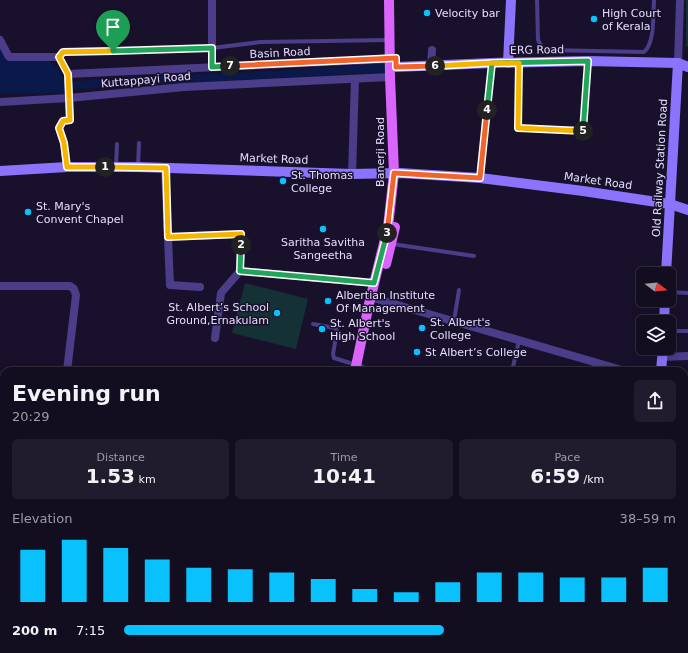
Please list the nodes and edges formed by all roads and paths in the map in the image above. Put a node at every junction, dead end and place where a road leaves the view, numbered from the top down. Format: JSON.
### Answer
{"nodes":[{"id":1,"x":212,"y":0,"type":"edge"},
{"id":2,"x":389,"y":0,"type":"edge"},
{"id":3,"x":395,"y":0,"type":"edge"},
{"id":4,"x":511,"y":0,"type":"edge"},
{"id":5,"x":537,"y":0,"type":"edge"},
{"id":6,"x":654,"y":0,"type":"edge"},
{"id":7,"x":680,"y":0,"type":"edge"},
{"id":8,"x":0,"y":40,"type":"edge"},
{"id":9,"x":390,"y":40,"type":"junction"},
{"id":10,"x":212,"y":48,"type":"junction"},
{"id":11,"x":432,"y":50,"type":"dead end"},
{"id":12,"x":59,"y":57,"type":"junction"},
{"id":13,"x":588,"y":61,"type":"junction"},
{"id":14,"x":678,"y":62,"type":"junction"},
{"id":15,"x":492,"y":63,"type":"junction"},
{"id":16,"x":508,"y":63,"type":"junction"},
{"id":17,"x":519,"y":63,"type":"junction"},
{"id":18,"x":432,"y":66,"type":"junction"},
{"id":19,"x":212,"y":67,"type":"junction"},
{"id":20,"x":393,"y":67,"type":"junction"},
{"id":21,"x":688,"y":67,"type":"edge"},
{"id":22,"x":68,"y":74,"type":"junction"},
{"id":23,"x":355,"y":79,"type":"junction"},
{"id":24,"x":69,"y":98,"type":"junction"},
{"id":25,"x":0,"y":102,"type":"edge"},
{"id":26,"x":139,"y":143,"type":"dead end"},
{"id":27,"x":116,"y":144,"type":"dead end"},
{"id":28,"x":116,"y":166,"type":"junction"},
{"id":29,"x":138,"y":166,"type":"junction"},
{"id":30,"x":67,"y":167,"type":"junction"},
{"id":31,"x":166,"y":168,"type":"junction"},
{"id":32,"x":0,"y":171,"type":"edge"},
{"id":33,"x":397,"y":173,"type":"junction"},
{"id":34,"x":352,"y":174,"type":"junction"},
{"id":35,"x":480,"y":178,"type":"junction"},
{"id":36,"x":670,"y":204,"type":"junction"},
{"id":37,"x":688,"y":210,"type":"edge"},
{"id":38,"x":168,"y":237,"type":"junction"},
{"id":39,"x":391,"y":244,"type":"junction"},
{"id":40,"x":474,"y":256,"type":"dead end"},
{"id":41,"x":666,"y":267,"type":"edge"},
{"id":42,"x":240,"y":271,"type":"junction"},
{"id":43,"x":374,"y":283,"type":"junction"},
{"id":44,"x":0,"y":286,"type":"edge"},
{"id":45,"x":200,"y":287,"type":"dead end"},
{"id":46,"x":459,"y":290,"type":"dead end"},
{"id":47,"x":676,"y":292,"type":"edge"},
{"id":48,"x":688,"y":293,"type":"edge"},
{"id":49,"x":377,"y":300,"type":"junction"},
{"id":50,"x":454,"y":322,"type":"junction"},
{"id":51,"x":313,"y":324,"type":"dead end"},
{"id":52,"x":688,"y":331,"type":"edge"},
{"id":53,"x":676,"y":332,"type":"edge"},
{"id":54,"x":215,"y":338,"type":"dead end"},
{"id":55,"x":519,"y":341,"type":"junction"},
{"id":56,"x":662,"y":355,"type":"edge"},
{"id":57,"x":676,"y":355,"type":"edge"},
{"id":58,"x":688,"y":356,"type":"edge"},
{"id":59,"x":67,"y":367,"type":"edge"},
{"id":60,"x":356,"y":367,"type":"edge"},
{"id":61,"x":359,"y":367,"type":"edge"},
{"id":62,"x":359,"y":367,"type":"edge"},
{"id":63,"x":513,"y":367,"type":"edge"},
{"id":64,"x":611,"y":367,"type":"edge"},
{"id":65,"x":661,"y":367,"type":"edge"}],
"edges":[{"from":1,"to":10,"type":"street"},
{"from":2,"to":9,"type":"main road","name":"Banerji Road"},
{"from":3,"to":20,"type":"main road","name":"Banerji Road"},
{"from":4,"to":16,"type":"street"},
{"from":5,"to":6,"type":"lane"},
{"from":7,"to":14,"type":"street"},
{"from":8,"to":12,"type":"street"},
{"from":9,"to":10,"type":"lane"},
{"from":9,"to":20,"type":"main road","name":"Banerji Road"},
{"from":10,"to":12,"type":"lane"},
{"from":10,"to":19,"type":"street"},
{"from":11,"to":18,"type":"street"},
{"from":12,"to":22,"type":"street"},
{"from":13,"to":14,"type":"street","name":"ERG Road"},
{"from":13,"to":17,"type":"street","name":"ERG Road"},
{"from":13,"to":17,"type":"lane"},
{"from":14,"to":21,"type":"street"},
{"from":14,"to":36,"type":"street","name":"Old Railway Station Road"},
{"from":15,"to":16,"type":"street","name":"ERG Road"},
{"from":15,"to":18,"type":"street","name":"ERG Road"},
{"from":15,"to":35,"type":"lane"},
{"from":16,"to":17,"type":"street","name":"ERG Road"},
{"from":18,"to":20,"type":"street","name":"ERG Road"},
{"from":19,"to":20,"type":"street","name":"Basin Road"},
{"from":19,"to":22,"type":"street","name":"Basin Road"},
{"from":20,"to":23,"type":"street","name":"Kuttappayi Road"},
{"from":20,"to":33,"type":"main road","name":"Banerji Road"},
{"from":22,"to":24,"type":"street"},
{"from":23,"to":24,"type":"street","name":"Kuttappayi Road"},
{"from":23,"to":34,"type":"street"},
{"from":24,"to":25,"type":"street","name":"Kuttappayi Road"},
{"from":24,"to":30,"type":"street"},
{"from":26,"to":29,"type":"lane"},
{"from":27,"to":28,"type":"lane"},
{"from":28,"to":29,"type":"street","name":"Market Road"},
{"from":28,"to":30,"type":"street","name":"Market Road"},
{"from":29,"to":31,"type":"street","name":"Market Road"},
{"from":30,"to":32,"type":"street","name":"Market Road"},
{"from":31,"to":34,"type":"street","name":"Market Road"},
{"from":31,"to":38,"type":"street"},
{"from":33,"to":34,"type":"street","name":"Market Road"},
{"from":33,"to":35,"type":"street","name":"Market Road"},
{"from":33,"to":39,"type":"main road","name":"Banerji Road"},
{"from":33,"to":43,"type":"main road","name":"Banerji Road"},
{"from":35,"to":36,"type":"street","name":"Market Road"},
{"from":36,"to":37,"type":"street","name":"Market Road"},
{"from":36,"to":41,"type":"street","name":"Old Railway Station Road"},
{"from":38,"to":42,"type":"street"},
{"from":38,"to":45,"type":"street"},
{"from":39,"to":40,"type":"lane"},
{"from":39,"to":49,"type":"main road","name":"Banerji Road"},
{"from":42,"to":43,"type":"street"},
{"from":42,"to":54,"type":"street"},
{"from":43,"to":61,"type":"main road","name":"Banerji Road"},
{"from":44,"to":59,"type":"street"},
{"from":46,"to":50,"type":"lane"},
{"from":47,"to":48,"type":"lane"},
{"from":49,"to":50,"type":"street"},
{"from":49,"to":62,"type":"main road","name":"Banerji Road"},
{"from":50,"to":55,"type":"street"},
{"from":51,"to":60,"type":"lane"},
{"from":52,"to":53,"type":"lane"},
{"from":55,"to":63,"type":"lane"},
{"from":55,"to":64,"type":"street"},
{"from":56,"to":65,"type":"street"},
{"from":57,"to":58,"type":"street"}]}
